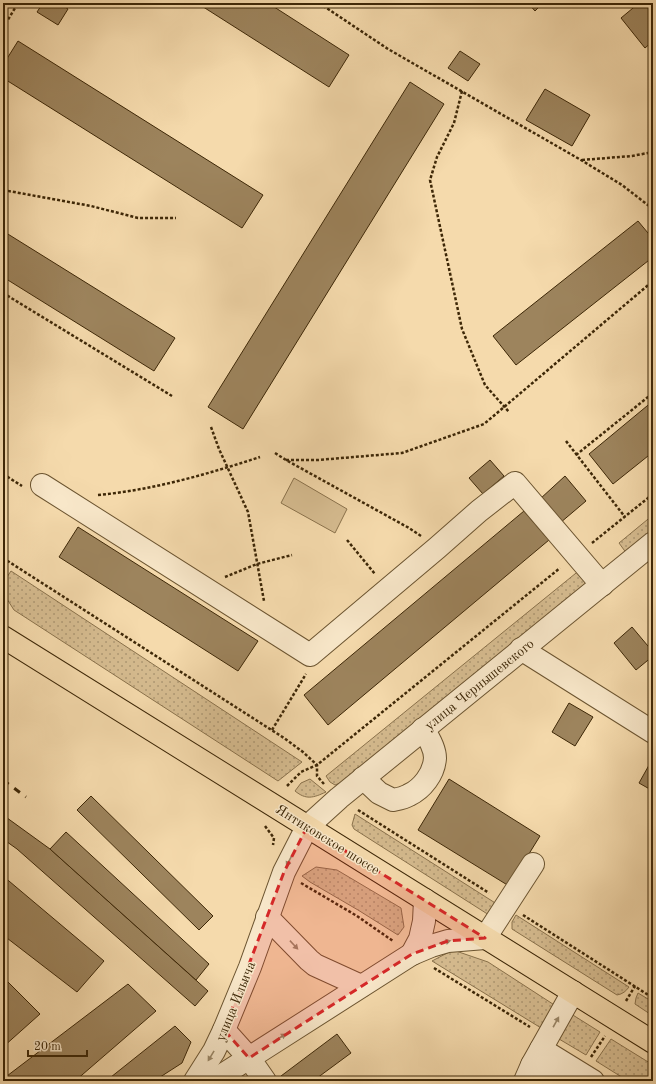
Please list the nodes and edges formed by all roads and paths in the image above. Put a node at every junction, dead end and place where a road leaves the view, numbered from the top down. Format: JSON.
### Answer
{"nodes":[{"id":1,"x":18,"y":3,"type":"edge"},
{"id":2,"x":319,"y":3,"type":"edge"},
{"id":3,"x":3,"y":28,"type":"edge"},
{"id":4,"x":462,"y":91,"type":"junction"},
{"id":5,"x":653,"y":152,"type":"edge"},
{"id":6,"x":581,"y":160,"type":"junction"},
{"id":7,"x":3,"y":190,"type":"edge"},
{"id":8,"x":653,"y":209,"type":"edge"},
{"id":9,"x":176,"y":218,"type":"dead end"},
{"id":10,"x":653,"y":281,"type":"edge"},
{"id":11,"x":3,"y":293,"type":"edge"},
{"id":12,"x":653,"y":393,"type":"edge"},
{"id":13,"x":172,"y":396,"type":"dead end"},
{"id":14,"x":504,"y":406,"type":"junction"},
{"id":15,"x":509,"y":412,"type":"dead end"},
{"id":16,"x":211,"y":427,"type":"dead end"},
{"id":17,"x":566,"y":441,"type":"dead end"},
{"id":18,"x":275,"y":453,"type":"dead end"},
{"id":19,"x":576,"y":455,"type":"junction"},
{"id":20,"x":260,"y":457,"type":"dead end"},
{"id":21,"x":286,"y":460,"type":"junction"},
{"id":22,"x":228,"y":468,"type":"junction"},
{"id":23,"x":42,"y":485,"type":"dead end"},
{"id":24,"x":653,"y":494,"type":"edge"},
{"id":25,"x":98,"y":495,"type":"dead end"},
{"id":26,"x":625,"y":517,"type":"junction"},
{"id":27,"x":347,"y":540,"type":"dead end"},
{"id":28,"x":653,"y":543,"type":"edge"},
{"id":29,"x":437,"y":548,"type":"junction"},
{"id":30,"x":292,"y":555,"type":"dead end"},
{"id":31,"x":576,"y":555,"type":"junction"},
{"id":32,"x":3,"y":558,"type":"edge"},
{"id":33,"x":257,"y":564,"type":"junction"},
{"id":34,"x":602,"y":584,"type":"junction"},
{"id":35,"x":202,"y":586,"type":"junction"},
{"id":36,"x":388,"y":589,"type":"junction"},
{"id":37,"x":268,"y":628,"type":"junction"},
{"id":38,"x":3,"y":637,"type":"edge"},
{"id":39,"x":521,"y":649,"type":"junction"},
{"id":40,"x":423,"y":729,"type":"junction"},
{"id":41,"x":653,"y":732,"type":"edge"},
{"id":42,"x":317,"y":765,"type":"junction"},
{"id":43,"x":363,"y":778,"type":"junction"},
{"id":44,"x":287,"y":786,"type":"dead end"},
{"id":45,"x":339,"y":798,"type":"junction"},
{"id":46,"x":307,"y":827,"type":"junction"},
{"id":47,"x":533,"y":864,"type":"dead end"},
{"id":48,"x":425,"y":900,"type":"junction"},
{"id":49,"x":506,"y":905,"type":"junction"},
{"id":50,"x":268,"y":917,"type":"junction"},
{"id":51,"x":486,"y":938,"type":"junction"},
{"id":52,"x":412,"y":954,"type":"junction"},
{"id":53,"x":362,"y":986,"type":"junction"},
{"id":54,"x":573,"y":992,"type":"junction"},
{"id":55,"x":653,"y":998,"type":"edge"},
{"id":56,"x":224,"y":1030,"type":"junction"},
{"id":57,"x":653,"y":1042,"type":"edge"},
{"id":58,"x":248,"y":1058,"type":"junction"},
{"id":59,"x":531,"y":1069,"type":"edge"},
{"id":60,"x":572,"y":1077,"type":"edge"},
{"id":61,"x":195,"y":1081,"type":"edge"},
{"id":62,"x":213,"y":1081,"type":"edge"},
{"id":63,"x":265,"y":1081,"type":"edge"}],
"edges":[{"from":1,"to":3,"type":"path"},
{"from":2,"to":4,"type":"path"},
{"from":4,"to":6,"type":"path"},
{"from":4,"to":14,"type":"path"},
{"from":5,"to":6,"type":"path"},
{"from":6,"to":8,"type":"path"},
{"from":7,"to":9,"type":"path"},
{"from":10,"to":14,"type":"path"},
{"from":11,"to":13,"type":"path"},
{"from":12,"to":19,"type":"path"},
{"from":14,"to":15,"type":"path"},
{"from":14,"to":21,"type":"path"},
{"from":16,"to":22,"type":"path"},
{"from":17,"to":19,"type":"path"},
{"from":18,"to":21,"type":"path"},
{"from":19,"to":26,"type":"path"},
{"from":20,"to":22,"type":"path"},
{"from":21,"to":29,"type":"path"},
{"from":22,"to":25,"type":"path"},
{"from":22,"to":33,"type":"path"},
{"from":23,"to":35,"type":"street"},
{"from":24,"to":26,"type":"path"},
{"from":26,"to":31,"type":"path"},
{"from":27,"to":36,"type":"path"},
{"from":28,"to":34,"type":"street","name":"улица Чернышевского"},
{"from":29,"to":31,"type":"street"},
{"from":29,"to":36,"type":"street"},
{"from":30,"to":33,"type":"path"},
{"from":31,"to":34,"type":"street"},
{"from":31,"to":42,"type":"path"},
{"from":32,"to":42,"type":"path"},
{"from":33,"to":35,"type":"path"},
{"from":33,"to":37,"type":"path"},
{"from":34,"to":39,"type":"street","name":"улица Чернышевского"},
{"from":35,"to":37,"type":"street"},
{"from":36,"to":37,"type":"street"},
{"from":38,"to":46,"type":"main road","name":"Янтиковское шоссе"},
{"from":39,"to":40,"type":"street","name":"улица Чернышевского"},
{"from":39,"to":41,"type":"street"},
{"from":40,"to":43,"type":"street","name":"улица Чернышевского"},
{"from":40,"to":43,"type":"street"},
{"from":42,"to":44,"type":"path"},
{"from":42,"to":45,"type":"path"},
{"from":43,"to":45,"type":"street","name":"улица Чернышевского"},
{"from":45,"to":46,"type":"street","name":"улица Чернышевского"},
{"from":45,"to":49,"type":"path"},
{"from":46,"to":48,"type":"main road","name":"Янтиковское шоссе"},
{"from":46,"to":50,"type":"street","name":"улица Ильича","one_way":true},
{"from":47,"to":49,"type":"street"},
{"from":48,"to":51,"type":"main road","name":"Янтиковское шоссе"},
{"from":48,"to":52,"type":"street"},
{"from":49,"to":51,"type":"street"},
{"from":49,"to":55,"type":"path"},
{"from":50,"to":53,"type":"street","one_way":true},
{"from":50,"to":56,"type":"street","name":"улица Ильича"},
{"from":52,"to":51,"type":"street","one_way":true},
{"from":51,"to":54,"type":"main road","name":"Янтиковское шоссе"},
{"from":52,"to":53,"type":"street"},
{"from":58,"to":53,"type":"street","one_way":true},
{"from":54,"to":57,"type":"main road","name":"Янтиковское шоссе"},
{"from":59,"to":54,"type":"street","one_way":true},
{"from":56,"to":58,"type":"street"},
{"from":56,"to":61,"type":"street","name":"улица Ильича","one_way":true},
{"from":58,"to":62,"type":"street"},
{"from":58,"to":63,"type":"street"},
{"from":59,"to":60,"type":"street"}]}
